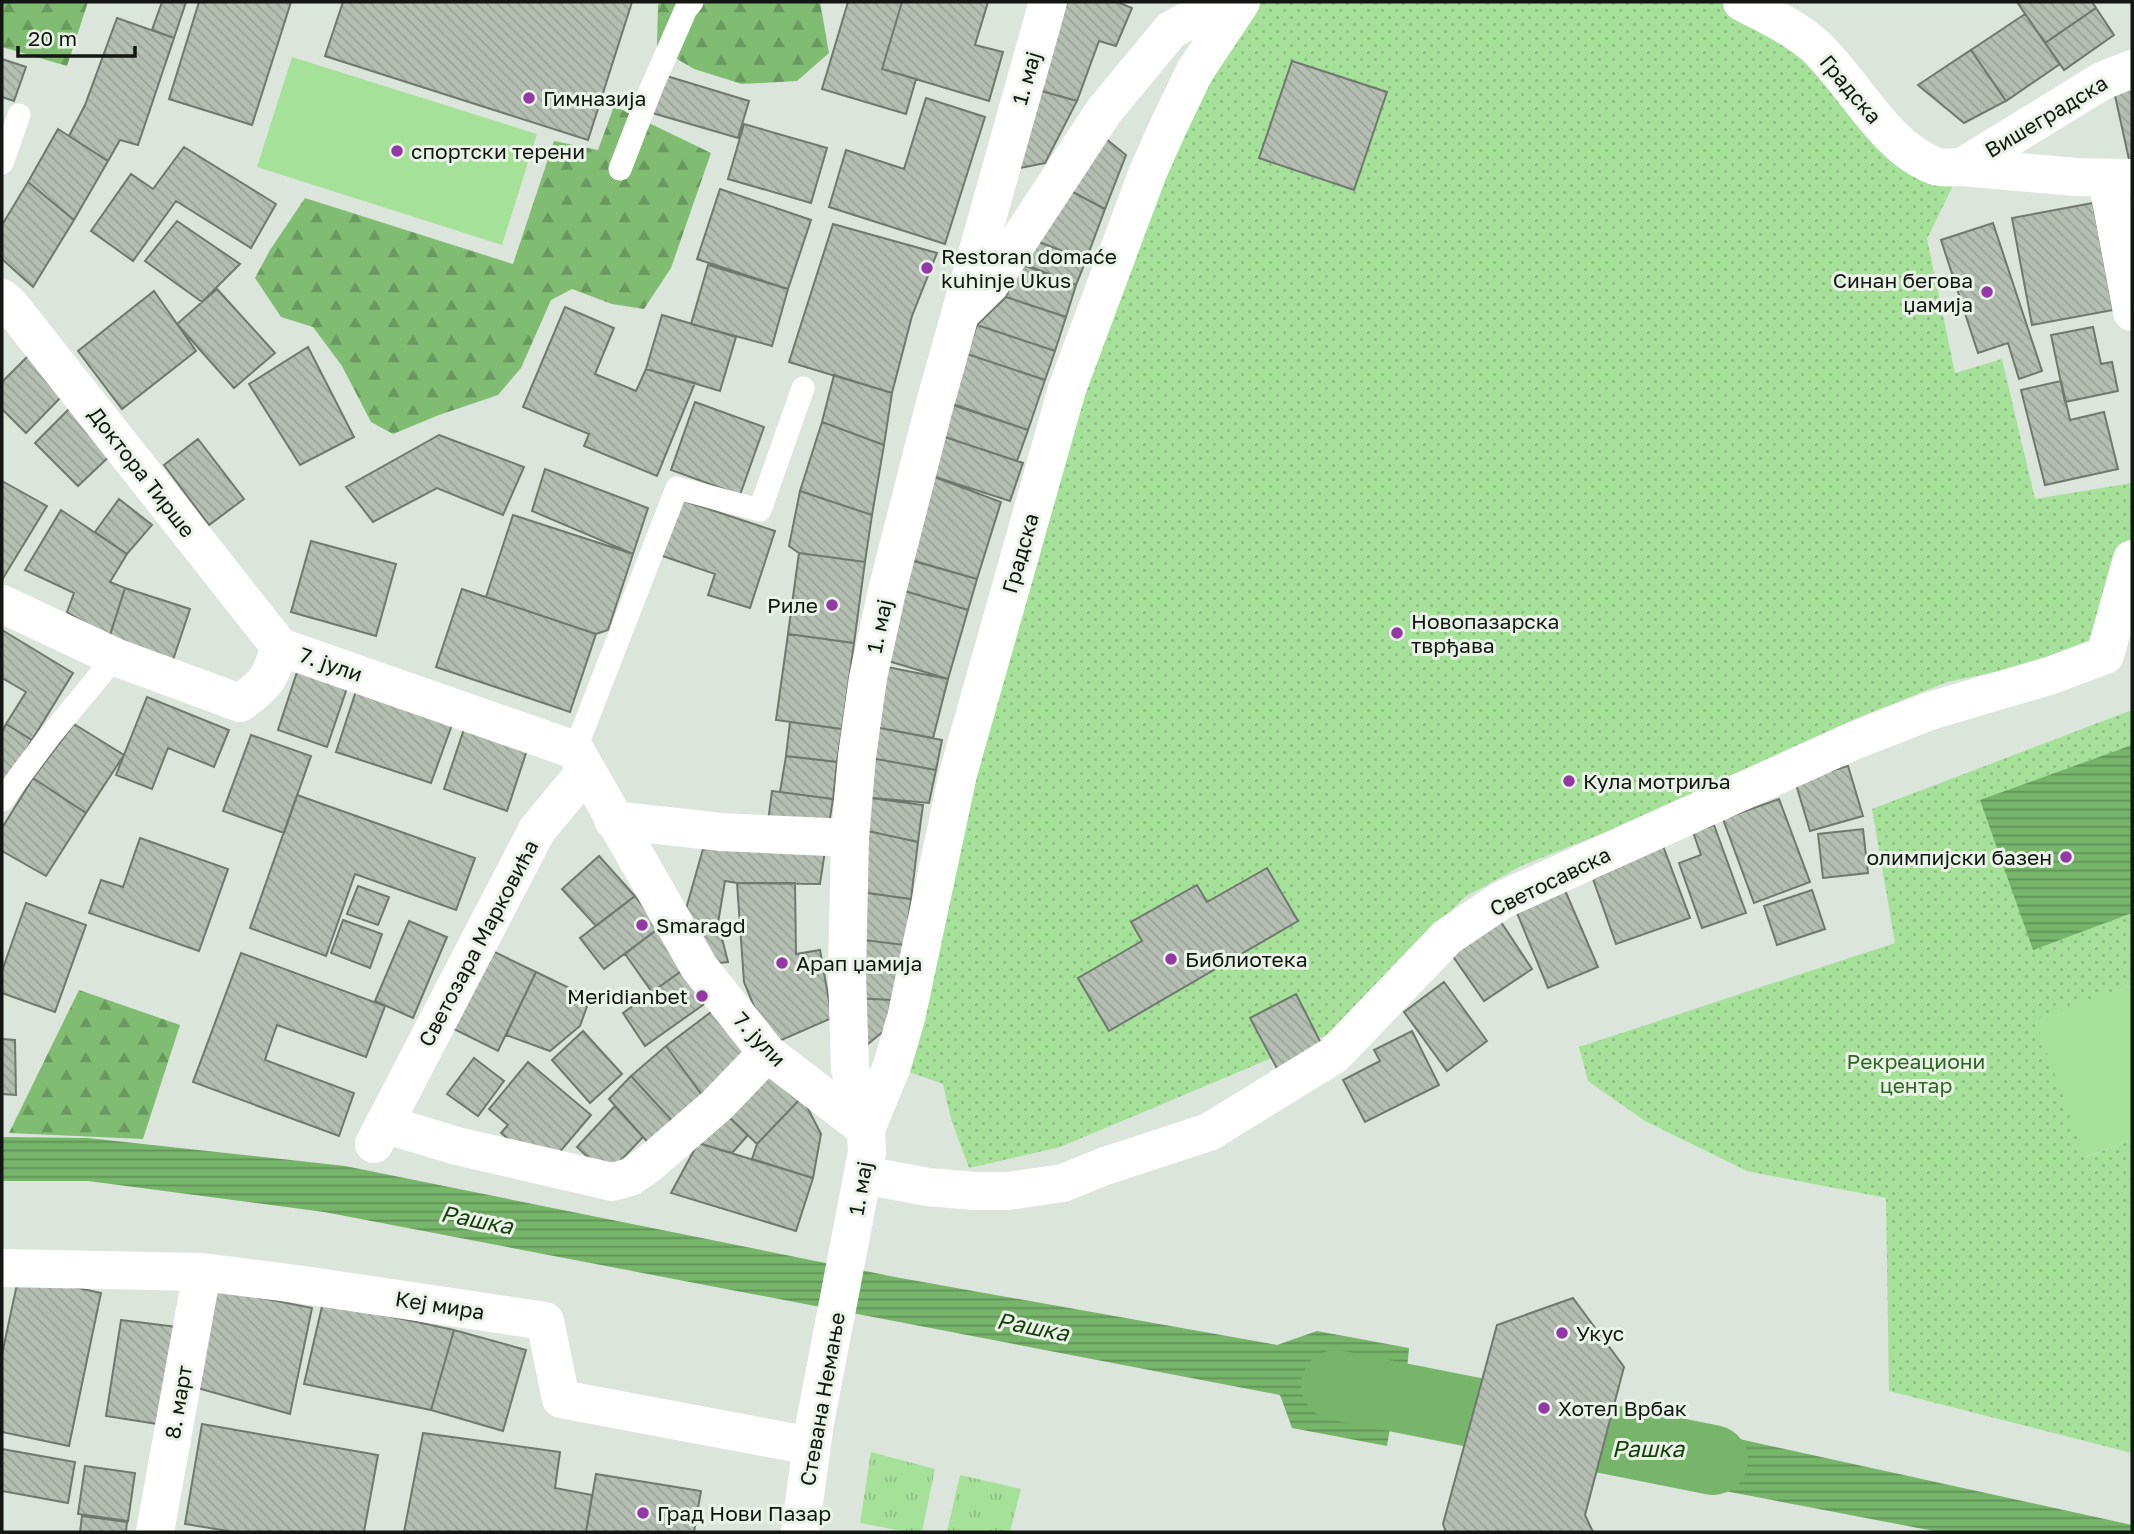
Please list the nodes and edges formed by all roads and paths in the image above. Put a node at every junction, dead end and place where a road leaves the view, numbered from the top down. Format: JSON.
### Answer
{"nodes":[{"id":1,"x":692,"y":2,"type":"edge"},
{"id":2,"x":1048,"y":2,"type":"edge"},
{"id":3,"x":1230,"y":2,"type":"edge"},
{"id":4,"x":1241,"y":2,"type":"edge"},
{"id":5,"x":1742,"y":2,"type":"edge"},
{"id":6,"x":2132,"y":69,"type":"edge"},
{"id":7,"x":1104,"y":111,"type":"junction"},
{"id":8,"x":19,"y":115,"type":"dead end"},
{"id":9,"x":1160,"y":145,"type":"junction"},
{"id":10,"x":2,"y":163,"type":"edge"},
{"id":11,"x":1962,"y":167,"type":"junction"},
{"id":12,"x":620,"y":169,"type":"dead end"},
{"id":13,"x":2120,"y":179,"type":"edge"},
{"id":14,"x":2,"y":298,"type":"edge"},
{"id":15,"x":2132,"y":312,"type":"edge"},
{"id":16,"x":959,"y":316,"type":"junction"},
{"id":17,"x":803,"y":388,"type":"dead end"},
{"id":18,"x":2132,"y":559,"type":"edge"},
{"id":19,"x":2,"y":604,"type":"edge"},
{"id":20,"x":280,"y":647,"type":"junction"},
{"id":21,"x":115,"y":657,"type":"junction"},
{"id":22,"x":580,"y":761,"type":"junction"},
{"id":23,"x":2,"y":800,"type":"edge"},
{"id":24,"x":613,"y":820,"type":"junction"},
{"id":25,"x":850,"y":838,"type":"junction"},
{"id":26,"x":767,"y":1053,"type":"junction"},
{"id":27,"x":866,"y":1129,"type":"junction"},
{"id":28,"x":863,"y":1175,"type":"junction"},
{"id":29,"x":846,"y":1266,"type":"joint"},
{"id":30,"x":2,"y":1269,"type":"edge"},
{"id":31,"x":202,"y":1272,"type":"junction"},
{"id":32,"x":811,"y":1446,"type":"junction"},
{"id":33,"x":155,"y":1532,"type":"edge"},
{"id":34,"x":800,"y":1532,"type":"edge"}],
"edges":[{"from":1,"to":12,"type":"lane"},
{"from":2,"to":16,"type":"street","name":"1. мај"},
{"from":3,"to":7,"type":"street"},
{"from":4,"to":9,"type":"street","name":"Градска"},
{"from":5,"to":11,"type":"street","name":"Градска"},
{"from":6,"to":11,"type":"street","name":"Вишеградска"},
{"from":7,"to":9,"type":"street"},
{"from":7,"to":16,"type":"street"},
{"from":8,"to":10,"type":"lane"},
{"from":9,"to":27,"type":"street","name":"Градска"},
{"from":11,"to":13,"type":"street","name":"Градска"},
{"from":13,"to":15,"type":"street"},
{"from":14,"to":20,"type":"street","name":"Доктора Тирше"},
{"from":16,"to":25,"type":"street","name":"1. мај"},
{"from":17,"to":22,"type":"lane"},
{"from":18,"to":28,"type":"street","name":"Светосавска"},
{"from":19,"to":21,"type":"street","name":"7. јули"},
{"from":20,"to":21,"type":"street","name":"7. јули"},
{"from":20,"to":22,"type":"street","name":"7. јули"},
{"from":21,"to":23,"type":"lane"},
{"from":22,"to":24,"type":"street","name":"7. јули"},
{"from":22,"to":26,"type":"street","name":"Светозара Марковића"},
{"from":24,"to":25,"type":"street"},
{"from":24,"to":26,"type":"street","name":"7. јули"},
{"from":25,"to":27,"type":"street","name":"1. мај"},
{"from":26,"to":27,"type":"street","name":"7. јули"},
{"from":27,"to":28,"type":"street","name":"1. мај"},
{"from":28,"to":29,"type":"street","name":"1. мај"},
{"from":29,"to":32,"type":"street","name":"Стевана Немање"},
{"from":30,"to":31,"type":"street","name":"Кеј мира"},
{"from":31,"to":32,"type":"street","name":"Кеј мира"},
{"from":31,"to":33,"type":"street","name":"8. март"},
{"from":32,"to":34,"type":"street","name":"Стевана Немање"}]}
